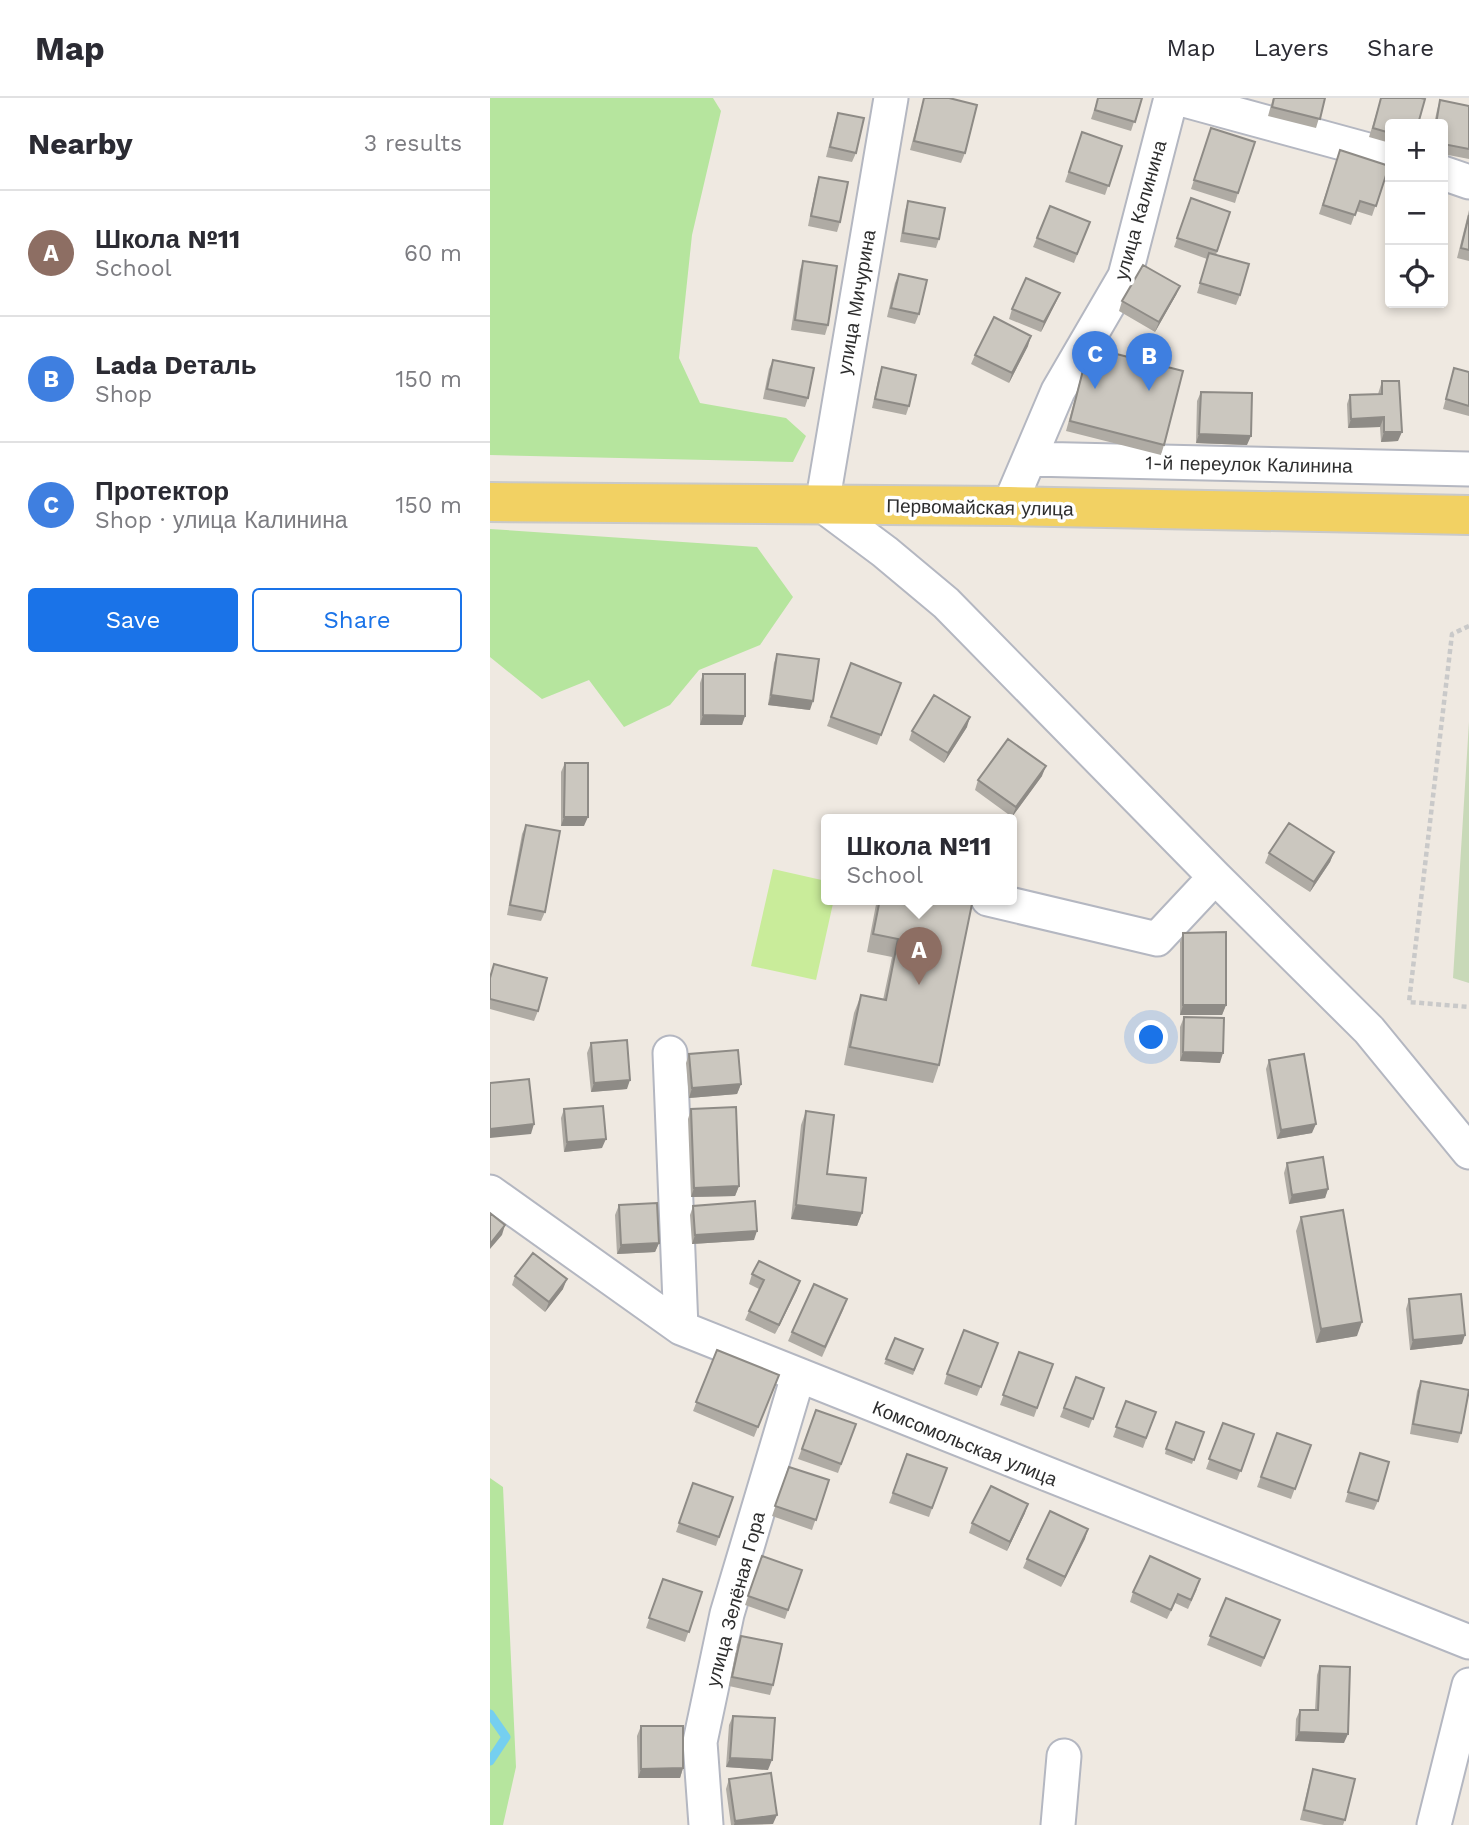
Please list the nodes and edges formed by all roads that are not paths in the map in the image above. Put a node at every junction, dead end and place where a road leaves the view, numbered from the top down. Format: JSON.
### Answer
{"nodes":[{"id":1,"x":891,"y":98,"type":"edge"},
{"id":2,"x":1171,"y":98,"type":"edge"},
{"id":3,"x":1177,"y":98,"type":"edge"},
{"id":4,"x":1385,"y":155,"type":"edge"},
{"id":5,"x":1448,"y":175,"type":"edge"},
{"id":6,"x":1469,"y":182,"type":"edge"},
{"id":7,"x":1029,"y":458,"type":"junction"},
{"id":8,"x":1469,"y":468,"type":"edge"},
{"id":9,"x":490,"y":502,"type":"edge"},
{"id":10,"x":822,"y":505,"type":"junction"},
{"id":11,"x":1009,"y":506,"type":"junction"},
{"id":12,"x":1469,"y":515,"type":"edge"},
{"id":13,"x":1214,"y":877,"type":"junction"},
{"id":14,"x":1013,"y":905,"type":"edge"},
{"id":15,"x":670,"y":1053,"type":"dead end"},
{"id":16,"x":1469,"y":1152,"type":"edge"},
{"id":17,"x":490,"y":1192,"type":"edge"},
{"id":18,"x":681,"y":1328,"type":"junction"},
{"id":19,"x":798,"y":1377,"type":"junction"},
{"id":20,"x":1469,"y":1642,"type":"edge"},
{"id":21,"x":1469,"y":1685,"type":"edge"},
{"id":22,"x":1064,"y":1756,"type":"dead end"},
{"id":23,"x":706,"y":1825,"type":"edge"},
{"id":24,"x":1058,"y":1825,"type":"edge"},
{"id":25,"x":1434,"y":1825,"type":"edge"}],
"edges":[{"from":1,"to":10,"type":"street","name":"улица Мичурина"},
{"from":2,"to":7,"type":"street","name":"улица Калинина"},
{"from":3,"to":4,"type":"street"},
{"from":5,"to":6,"type":"street"},
{"from":7,"to":8,"type":"street","name":"1-й переулок Калинина"},
{"from":7,"to":11,"type":"street","name":"улица Калинина"},
{"from":9,"to":10,"type":"main road","name":"Первомайская улица"},
{"from":10,"to":11,"type":"main road","name":"Первомайская улица"},
{"from":10,"to":13,"type":"street"},
{"from":11,"to":12,"type":"main road","name":"Первомайская улица"},
{"from":13,"to":14,"type":"street"},
{"from":13,"to":16,"type":"street"},
{"from":15,"to":18,"type":"street"},
{"from":17,"to":18,"type":"street","name":"Комсомольская улица"},
{"from":18,"to":19,"type":"street","name":"Комсомольская улица"},
{"from":19,"to":20,"type":"street","name":"Комсомольская улица"},
{"from":19,"to":23,"type":"street","name":"улица Зелёная Гора"},
{"from":21,"to":25,"type":"street"},
{"from":22,"to":24,"type":"street"}]}
